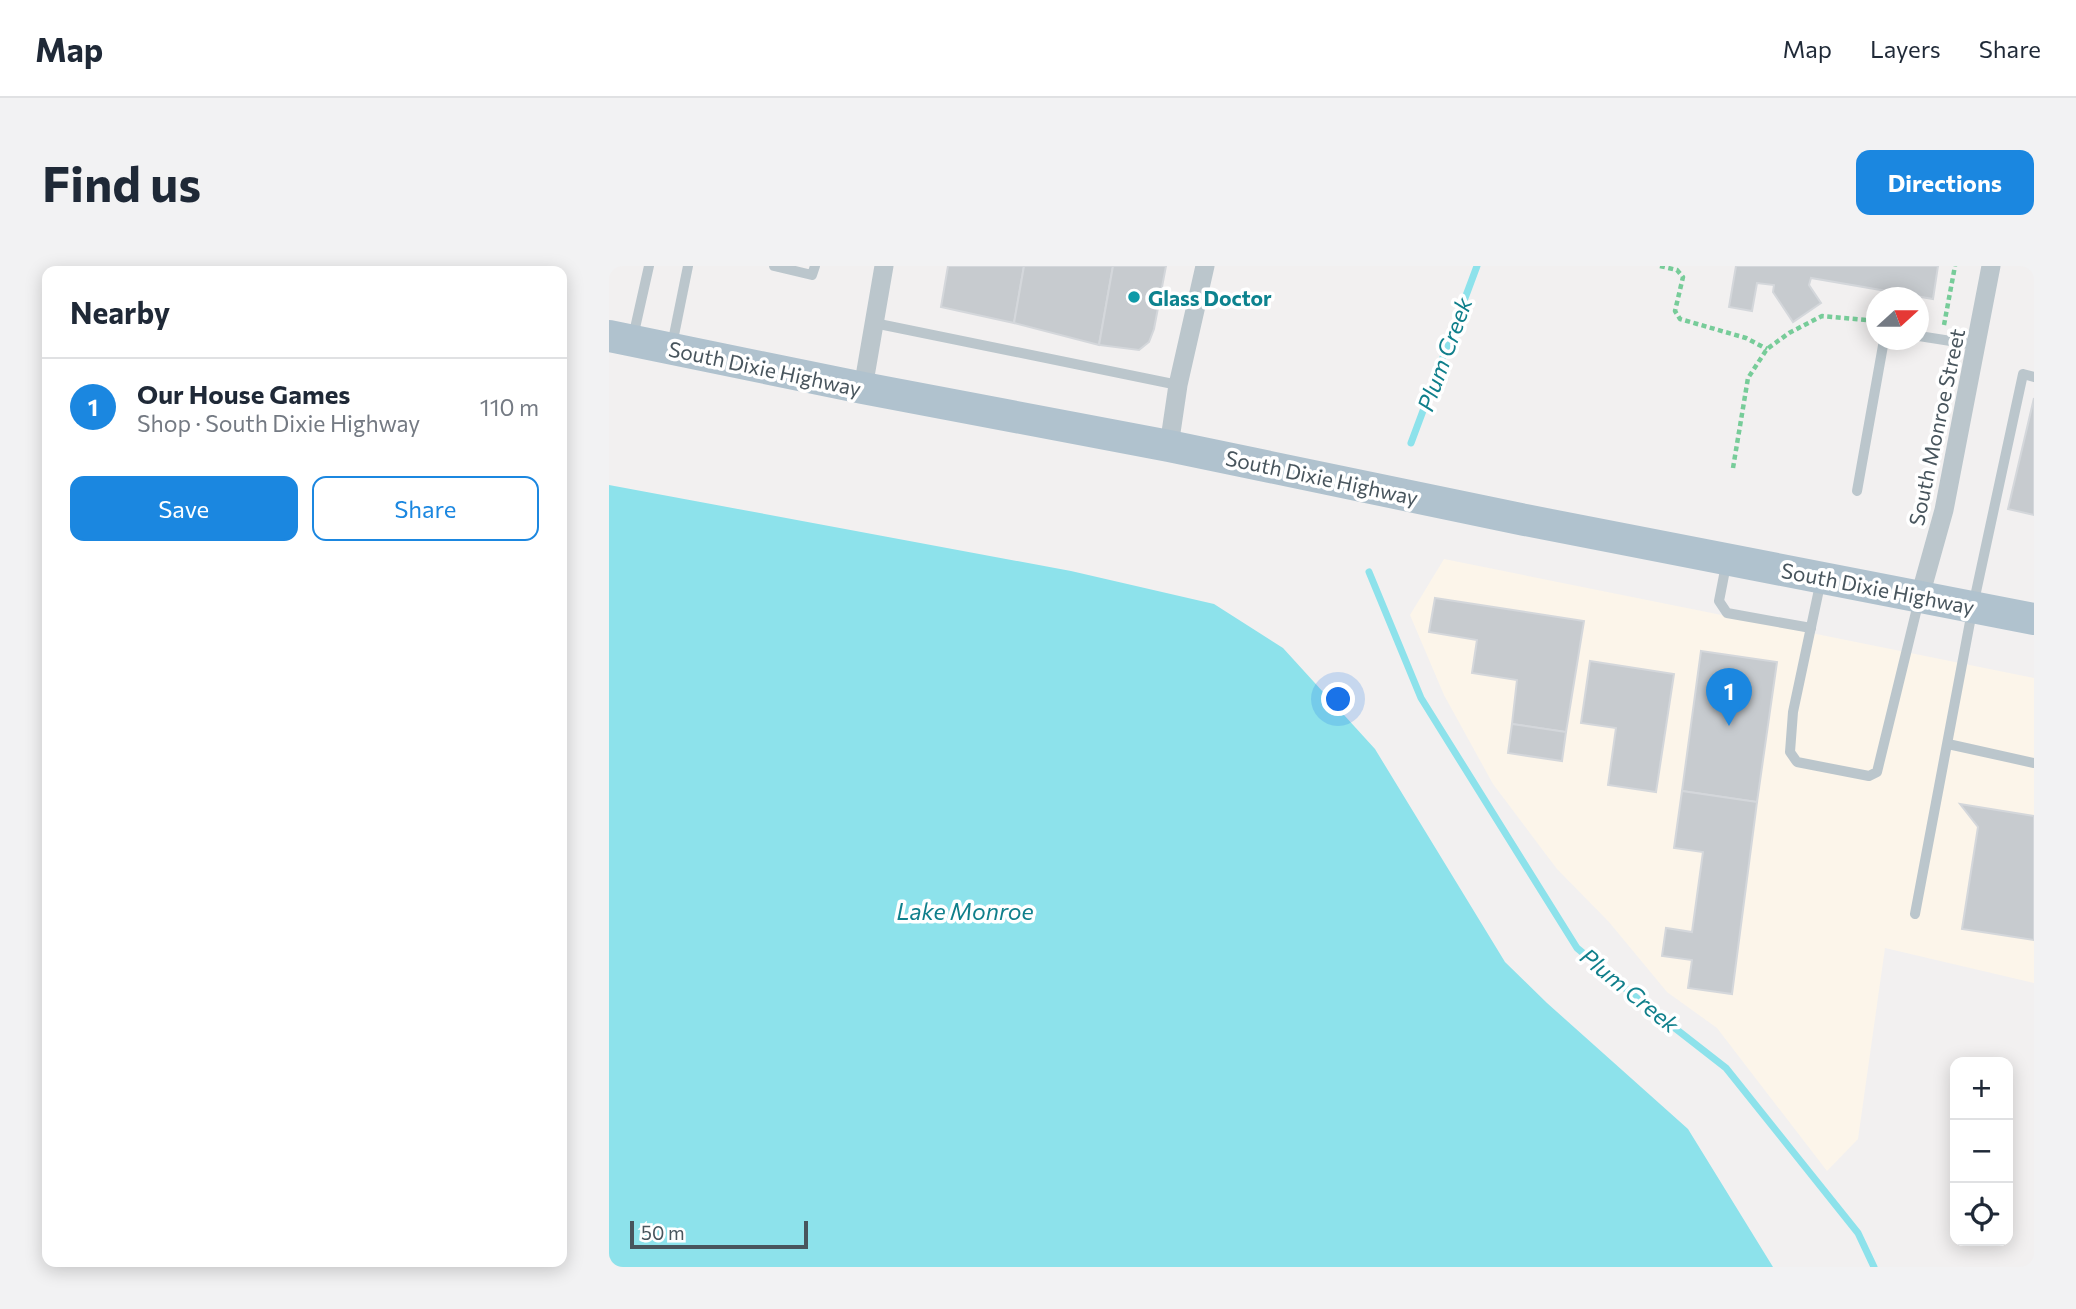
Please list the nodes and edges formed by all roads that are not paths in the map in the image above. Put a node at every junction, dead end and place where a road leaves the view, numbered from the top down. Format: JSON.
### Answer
{"nodes":[{"id":1,"x":649,"y":266,"type":"edge"},
{"id":2,"x":688,"y":266,"type":"edge"},
{"id":3,"x":773,"y":266,"type":"edge"},
{"id":4,"x":815,"y":266,"type":"edge"},
{"id":5,"x":884,"y":266,"type":"edge"},
{"id":6,"x":1205,"y":266,"type":"edge"},
{"id":7,"x":1991,"y":266,"type":"edge"},
{"id":8,"x":873,"y":323,"type":"junction"},
{"id":9,"x":1929,"y":337,"type":"edge"},
{"id":10,"x":621,"y":338,"type":"edge"},
{"id":11,"x":1977,"y":345,"type":"junction"},
{"id":12,"x":671,"y":349,"type":"junction"},
{"id":13,"x":1882,"y":350,"type":"edge"},
{"id":14,"x":2034,"y":376,"type":"edge"},
{"id":15,"x":1178,"y":385,"type":"junction"},
{"id":16,"x":863,"y":388,"type":"junction"},
{"id":17,"x":1169,"y":446,"type":"junction"},
{"id":18,"x":1857,"y":491,"type":"dead end"},
{"id":19,"x":1727,"y":559,"type":"junction"},
{"id":20,"x":1822,"y":576,"type":"junction"},
{"id":21,"x":1920,"y":596,"type":"junction"},
{"id":22,"x":1973,"y":606,"type":"junction"},
{"id":23,"x":2034,"y":619,"type":"edge"},
{"id":24,"x":1811,"y":628,"type":"junction"},
{"id":25,"x":1948,"y":744,"type":"junction"},
{"id":26,"x":2034,"y":763,"type":"edge"},
{"id":27,"x":1915,"y":914,"type":"dead end"}],
"edges":[{"from":1,"to":10,"type":"lane"},
{"from":2,"to":12,"type":"lane"},
{"from":3,"to":4,"type":"lane"},
{"from":5,"to":8,"type":"street"},
{"from":6,"to":15,"type":"street"},
{"from":7,"to":11,"type":"street","name":"South Monroe Street"},
{"from":8,"to":15,"type":"lane"},
{"from":8,"to":16,"type":"street"},
{"from":9,"to":11,"type":"lane"},
{"from":10,"to":12,"type":"main road","name":"South Dixie Highway"},
{"from":11,"to":21,"type":"street","name":"South Monroe Street"},
{"from":12,"to":16,"type":"main road","name":"South Dixie Highway"},
{"from":13,"to":18,"type":"lane"},
{"from":14,"to":22,"type":"lane"},
{"from":15,"to":17,"type":"street"},
{"from":16,"to":17,"type":"main road","name":"South Dixie Highway"},
{"from":17,"to":19,"type":"main road","name":"South Dixie Highway"},
{"from":19,"to":20,"type":"main road","name":"South Dixie Highway"},
{"from":19,"to":24,"type":"lane"},
{"from":20,"to":21,"type":"main road","name":"South Dixie Highway"},
{"from":20,"to":24,"type":"lane"},
{"from":21,"to":22,"type":"main road","name":"South Dixie Highway"},
{"from":21,"to":24,"type":"lane"},
{"from":22,"to":23,"type":"main road","name":"South Dixie Highway"},
{"from":22,"to":25,"type":"lane"},
{"from":25,"to":26,"type":"lane"},
{"from":25,"to":27,"type":"lane"}]}
